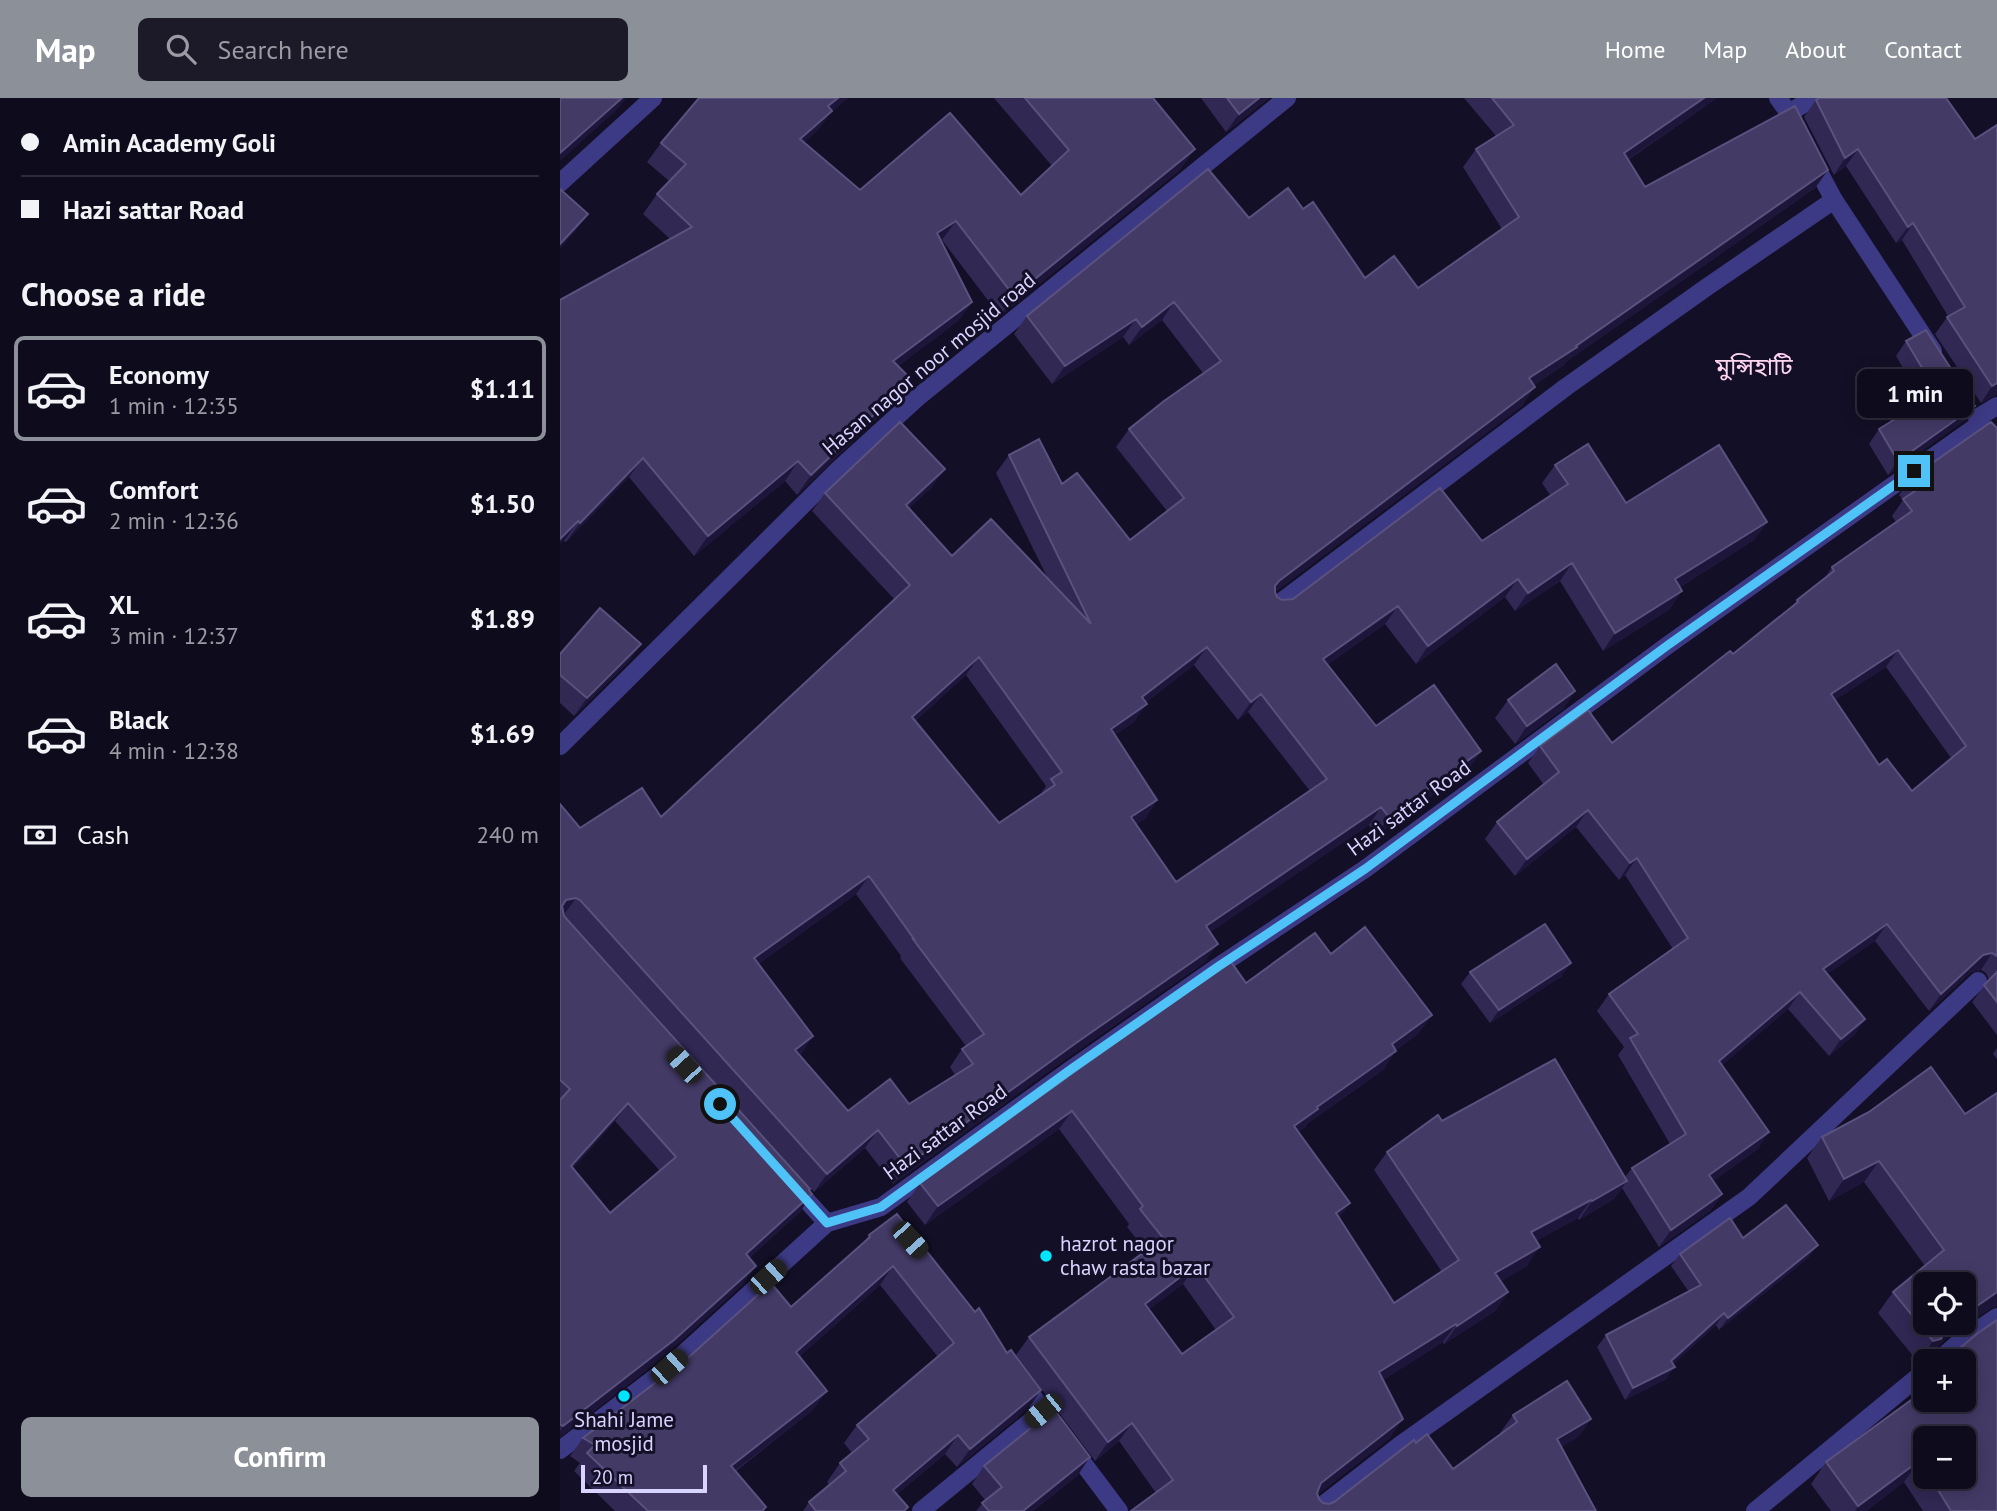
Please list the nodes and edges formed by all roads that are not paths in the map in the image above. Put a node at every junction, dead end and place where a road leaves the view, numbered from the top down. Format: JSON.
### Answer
{"nodes":[{"id":1,"x":653,"y":98,"type":"edge"},
{"id":2,"x":1287,"y":98,"type":"edge"},
{"id":3,"x":1778,"y":98,"type":"edge"},
{"id":4,"x":1813,"y":98,"type":"edge"},
{"id":5,"x":1789,"y":113,"type":"junction"},
{"id":6,"x":560,"y":183,"type":"edge"},
{"id":7,"x":1833,"y":200,"type":"junction"},
{"id":8,"x":1939,"y":361,"type":"edge"},
{"id":9,"x":1997,"y":405,"type":"edge"},
{"id":10,"x":1273,"y":608,"type":"edge"},
{"id":11,"x":560,"y":746,"type":"edge"},
{"id":12,"x":1978,"y":981,"type":"edge"},
{"id":13,"x":781,"y":1172,"type":"edge"},
{"id":14,"x":827,"y":1223,"type":"junction"},
{"id":15,"x":1997,"y":1317,"type":"edge"},
{"id":16,"x":1952,"y":1349,"type":"edge"},
{"id":17,"x":1011,"y":1368,"type":"edge"},
{"id":18,"x":1913,"y":1381,"type":"edge"},
{"id":19,"x":1043,"y":1411,"type":"junction"},
{"id":20,"x":560,"y":1450,"type":"edge"},
{"id":21,"x":921,"y":1511,"type":"edge"},
{"id":22,"x":1119,"y":1511,"type":"edge"},
{"id":23,"x":1315,"y":1511,"type":"edge"},
{"id":24,"x":1755,"y":1511,"type":"edge"}],
"edges":[{"from":1,"to":6,"type":"street"},
{"from":2,"to":11,"type":"street","name":"Hasan nagor noor mosjid road"},
{"from":3,"to":5,"type":"street"},
{"from":4,"to":5,"type":"street"},
{"from":5,"to":7,"type":"street"},
{"from":7,"to":8,"type":"street"},
{"from":7,"to":10,"type":"street"},
{"from":9,"to":14,"type":"street","name":"Hazi sattar Road"},
{"from":12,"to":23,"type":"street"},
{"from":13,"to":14,"type":"street"},
{"from":14,"to":20,"type":"street"},
{"from":15,"to":16,"type":"street"},
{"from":17,"to":19,"type":"street"},
{"from":18,"to":24,"type":"street"},
{"from":19,"to":21,"type":"street"},
{"from":19,"to":22,"type":"street"}]}
